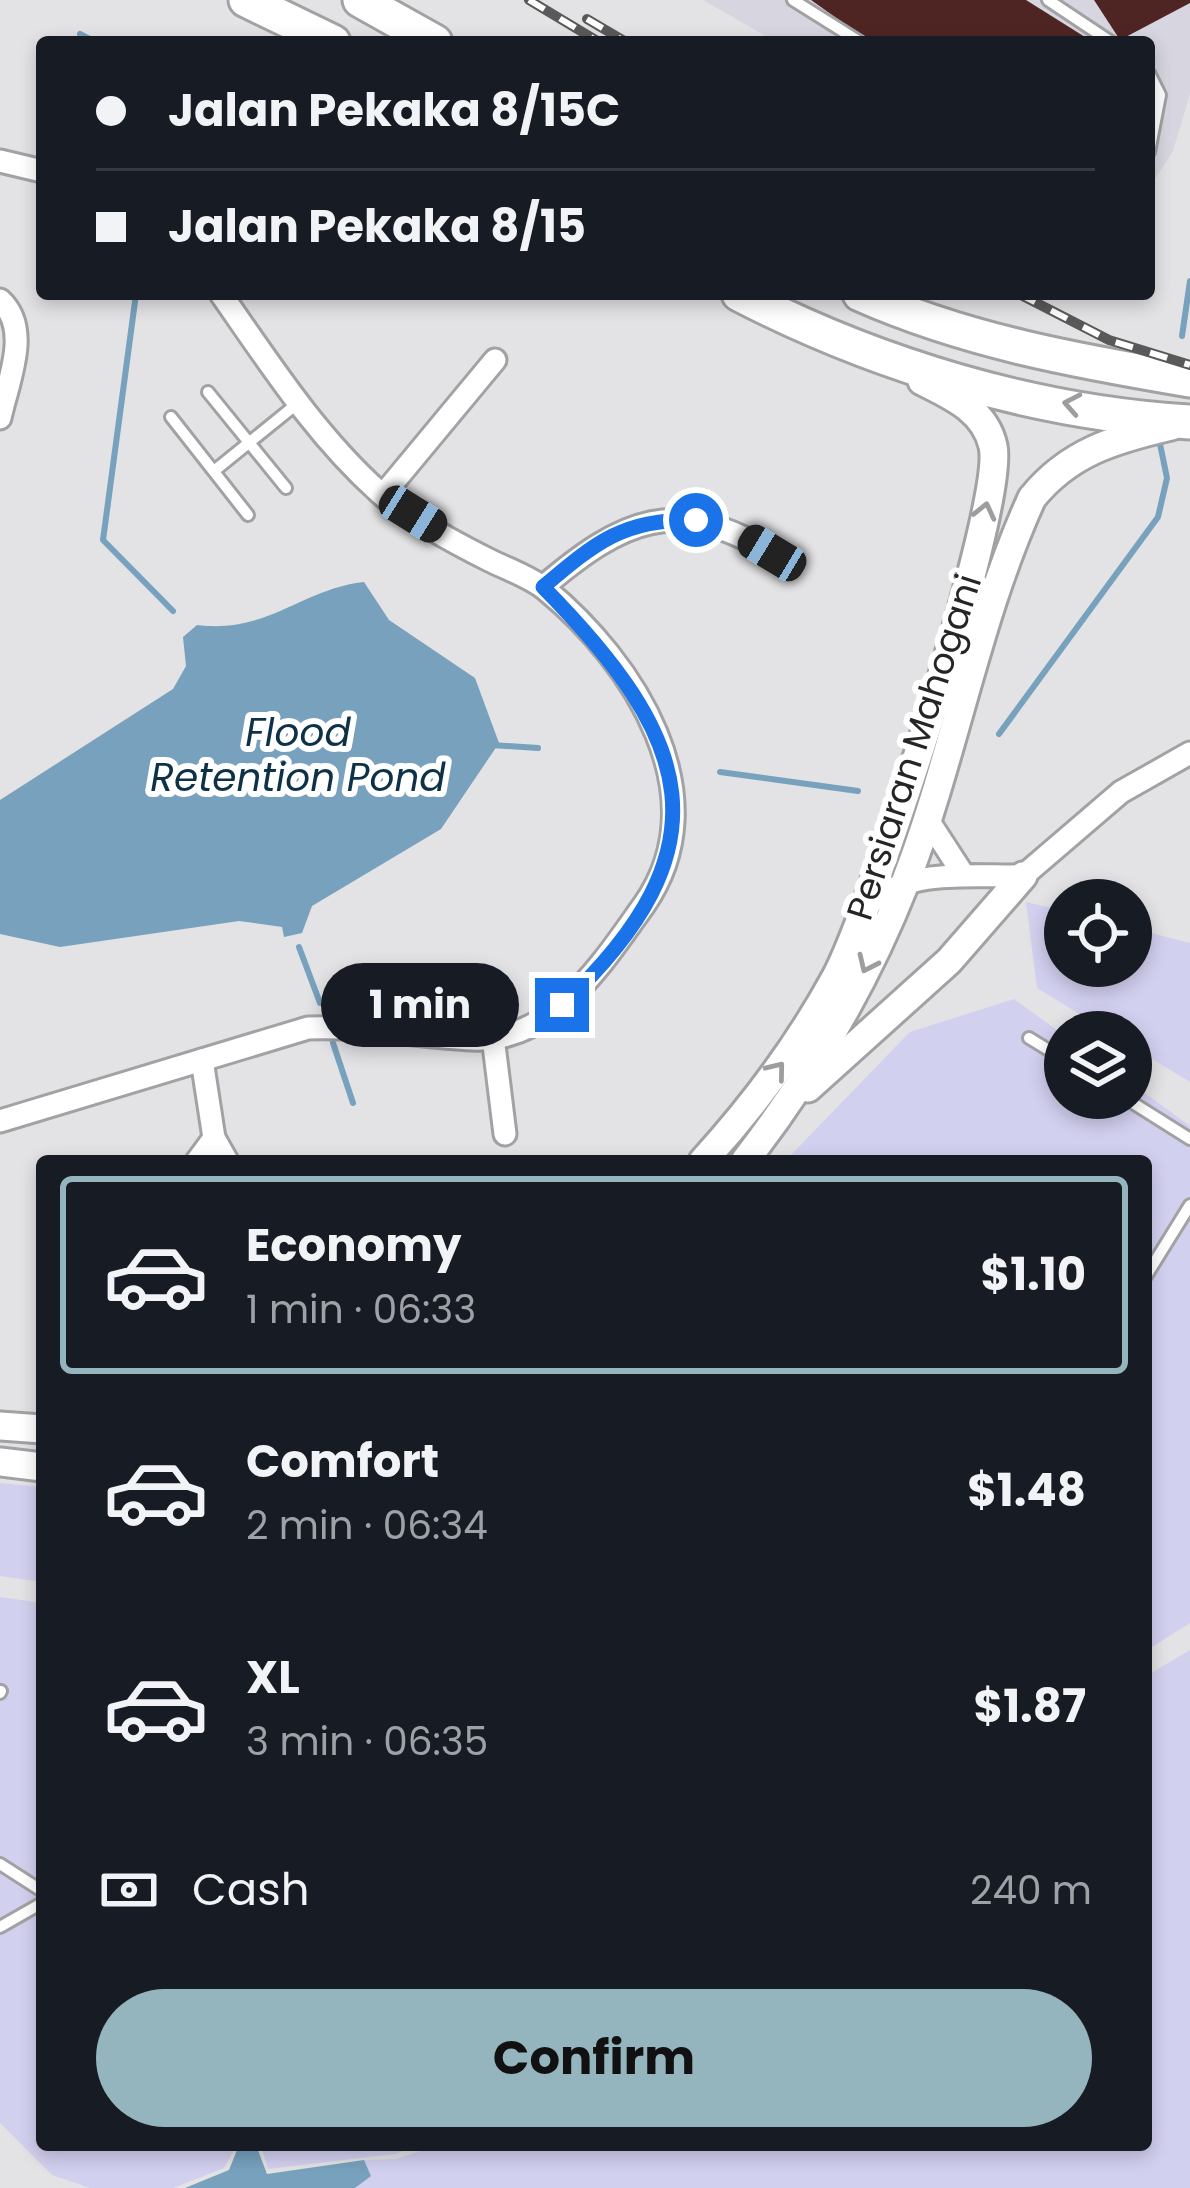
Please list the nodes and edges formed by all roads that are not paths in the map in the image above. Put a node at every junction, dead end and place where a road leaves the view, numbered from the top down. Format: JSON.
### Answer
{"nodes":[{"id":1,"x":246,"y":0,"type":"edge"},
{"id":2,"x":360,"y":0,"type":"edge"},
{"id":3,"x":793,"y":0,"type":"edge"},
{"id":4,"x":1048,"y":0,"type":"edge"},
{"id":5,"x":321,"y":36,"type":"edge"},
{"id":6,"x":424,"y":36,"type":"edge"},
{"id":7,"x":850,"y":36,"type":"edge"},
{"id":8,"x":1102,"y":36,"type":"edge"},
{"id":9,"x":1155,"y":85,"type":"edge"},
{"id":10,"x":1155,"y":121,"type":"edge"},
{"id":11,"x":0,"y":161,"type":"edge"},
{"id":12,"x":36,"y":170,"type":"edge"},
{"id":13,"x":0,"y":300,"type":"edge"},
{"id":14,"x":225,"y":300,"type":"edge"},
{"id":15,"x":752,"y":300,"type":"edge"},
{"id":16,"x":875,"y":300,"type":"edge"},
{"id":17,"x":870,"y":356,"type":"junction"},
{"id":18,"x":495,"y":359,"type":"dead end"},
{"id":19,"x":1190,"y":380,"type":"edge"},
{"id":20,"x":208,"y":392,"type":"dead end"},
{"id":21,"x":298,"y":404,"type":"junction"},
{"id":22,"x":171,"y":417,"type":"dead end"},
{"id":23,"x":0,"y":418,"type":"edge"},
{"id":24,"x":1189,"y":423,"type":"edge"},
{"id":25,"x":249,"y":443,"type":"junction"},
{"id":26,"x":214,"y":471,"type":"junction"},
{"id":27,"x":286,"y":488,"type":"dead end"},
{"id":28,"x":383,"y":495,"type":"junction"},
{"id":29,"x":248,"y":515,"type":"dead end"},
{"id":30,"x":772,"y":553,"type":"dead end"},
{"id":31,"x":543,"y":587,"type":"junction"},
{"id":32,"x":1190,"y":752,"type":"edge"},
{"id":33,"x":926,"y":817,"type":"junction"},
{"id":34,"x":963,"y":874,"type":"junction"},
{"id":35,"x":1023,"y":876,"type":"junction"},
{"id":36,"x":905,"y":882,"type":"junction"},
{"id":37,"x":868,"y":905,"type":"junction"},
{"id":38,"x":494,"y":1036,"type":"junction"},
{"id":39,"x":1029,"y":1038,"type":"dead end"},
{"id":40,"x":1044,"y":1047,"type":"edge"},
{"id":41,"x":202,"y":1060,"type":"junction"},
{"id":42,"x":787,"y":1107,"type":"junction"},
{"id":43,"x":1152,"y":1115,"type":"edge"},
{"id":44,"x":0,"y":1120,"type":"edge"},
{"id":45,"x":505,"y":1133,"type":"dead end"},
{"id":46,"x":214,"y":1138,"type":"junction"},
{"id":47,"x":1190,"y":1139,"type":"edge"},
{"id":48,"x":201,"y":1155,"type":"edge"},
{"id":49,"x":224,"y":1155,"type":"edge"},
{"id":50,"x":708,"y":1155,"type":"edge"},
{"id":51,"x":750,"y":1155,"type":"edge"},
{"id":52,"x":1190,"y":1205,"type":"edge"},
{"id":53,"x":1152,"y":1266,"type":"edge"},
{"id":54,"x":0,"y":1426,"type":"edge"},
{"id":55,"x":36,"y":1429,"type":"edge"},
{"id":56,"x":0,"y":1462,"type":"edge"},
{"id":57,"x":36,"y":1466,"type":"edge"},
{"id":58,"x":0,"y":1864,"type":"edge"},
{"id":59,"x":36,"y":1887,"type":"edge"},
{"id":60,"x":36,"y":1906,"type":"edge"},
{"id":61,"x":0,"y":1927,"type":"edge"}],
"edges":[{"from":1,"to":5,"type":"highway"},
{"from":2,"to":6,"type":"highway"},
{"from":3,"to":7,"type":"lane"},
{"from":4,"to":8,"type":"lane"},
{"from":9,"to":10,"type":"lane"},
{"from":11,"to":12,"type":"street"},
{"from":13,"to":23,"type":"street"},
{"from":14,"to":21,"type":"street"},
{"from":15,"to":17,"type":"highway"},
{"from":16,"to":19,"type":"highway"},
{"from":24,"to":17,"type":"highway","one_way":true},
{"from":37,"to":17,"type":"main road","name":"Persiaran Mahogani","one_way":true},
{"from":18,"to":28,"type":"street"},
{"from":20,"to":25,"type":"lane"},
{"from":21,"to":25,"type":"lane"},
{"from":21,"to":28,"type":"street"},
{"from":22,"to":26,"type":"lane"},
{"from":24,"to":33,"type":"main road","name":"Persiaran Mahogani"},
{"from":25,"to":26,"type":"lane"},
{"from":25,"to":27,"type":"lane"},
{"from":26,"to":29,"type":"lane"},
{"from":28,"to":31,"type":"street"},
{"from":30,"to":31,"type":"street"},
{"from":31,"to":38,"type":"street"},
{"from":32,"to":35,"type":"street"},
{"from":33,"to":34,"type":"street"},
{"from":33,"to":36,"type":"main road","name":"Persiaran Mahogani"},
{"from":34,"to":35,"type":"street"},
{"from":34,"to":36,"type":"street"},
{"from":35,"to":42,"type":"main road"},
{"from":36,"to":37,"type":"street"},
{"from":36,"to":42,"type":"main road","name":"Persiaran Mahogani","one_way":true},
{"from":50,"to":37,"type":"main road","name":"Persiaran Mahogani","one_way":true},
{"from":38,"to":41,"type":"street"},
{"from":38,"to":45,"type":"street"},
{"from":39,"to":40,"type":"lane"},
{"from":41,"to":44,"type":"street"},
{"from":41,"to":46,"type":"street"},
{"from":42,"to":51,"type":"main road","name":"Persiaran Mahogani"},
{"from":43,"to":47,"type":"lane"},
{"from":46,"to":48,"type":"street"},
{"from":46,"to":49,"type":"street"},
{"from":52,"to":53,"type":"lane"},
{"from":54,"to":55,"type":"main road"},
{"from":56,"to":57,"type":"main road"},
{"from":58,"to":59,"type":"lane"},
{"from":60,"to":61,"type":"lane"}]}
